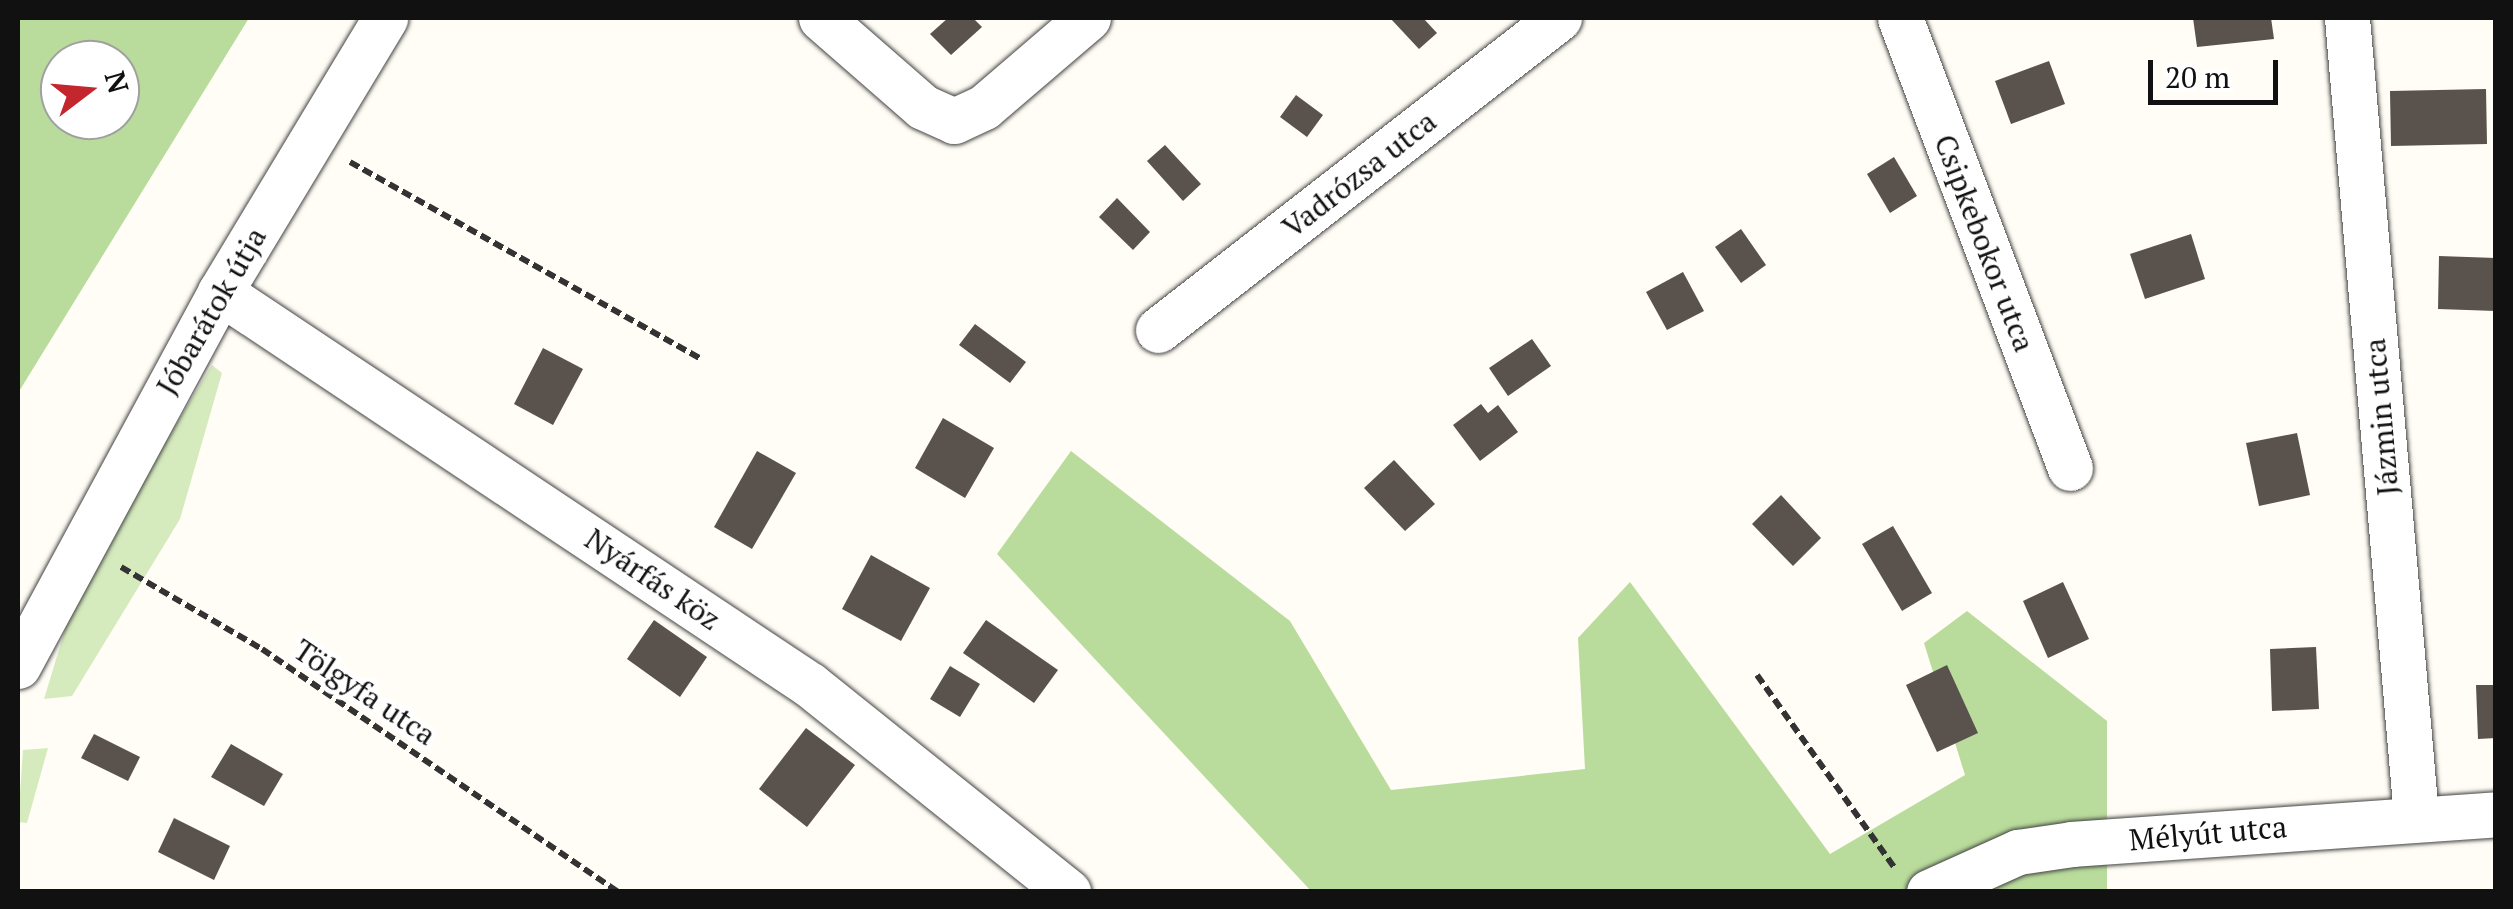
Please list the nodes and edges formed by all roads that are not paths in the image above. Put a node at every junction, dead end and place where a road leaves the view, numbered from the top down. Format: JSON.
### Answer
{"nodes":[{"id":1,"x":386,"y":18,"type":"edge"},
{"id":2,"x":821,"y":18,"type":"edge"},
{"id":3,"x":1088,"y":18,"type":"edge"},
{"id":4,"x":1559,"y":18,"type":"edge"},
{"id":5,"x":1900,"y":18,"type":"edge"},
{"id":6,"x":2346,"y":18,"type":"edge"},
{"id":7,"x":220,"y":292,"type":"junction"},
{"id":8,"x":1158,"y":330,"type":"dead end"},
{"id":9,"x":2070,"y":468,"type":"dead end"},
{"id":10,"x":18,"y":666,"type":"edge"},
{"id":11,"x":2496,"y":814,"type":"edge"},
{"id":12,"x":2416,"y":817,"type":"junction"},
{"id":13,"x":1915,"y":884,"type":"edge"},
{"id":14,"x":1068,"y":892,"type":"edge"}],
"edges":[{"from":1,"to":7,"type":"street","name":"Jóbarátok útja"},
{"from":2,"to":3,"type":"street"},
{"from":4,"to":8,"type":"street","name":"Vadrózsa utca"},
{"from":5,"to":9,"type":"street","name":"Csipkebokor utca"},
{"from":6,"to":12,"type":"street","name":"Jázmin utca"},
{"from":7,"to":10,"type":"street","name":"Jóbarátok útja"},
{"from":7,"to":14,"type":"street","name":"Nyárfás köz"},
{"from":11,"to":12,"type":"street","name":"Mélyút utca"},
{"from":12,"to":13,"type":"street","name":"Mélyút utca"}]}
